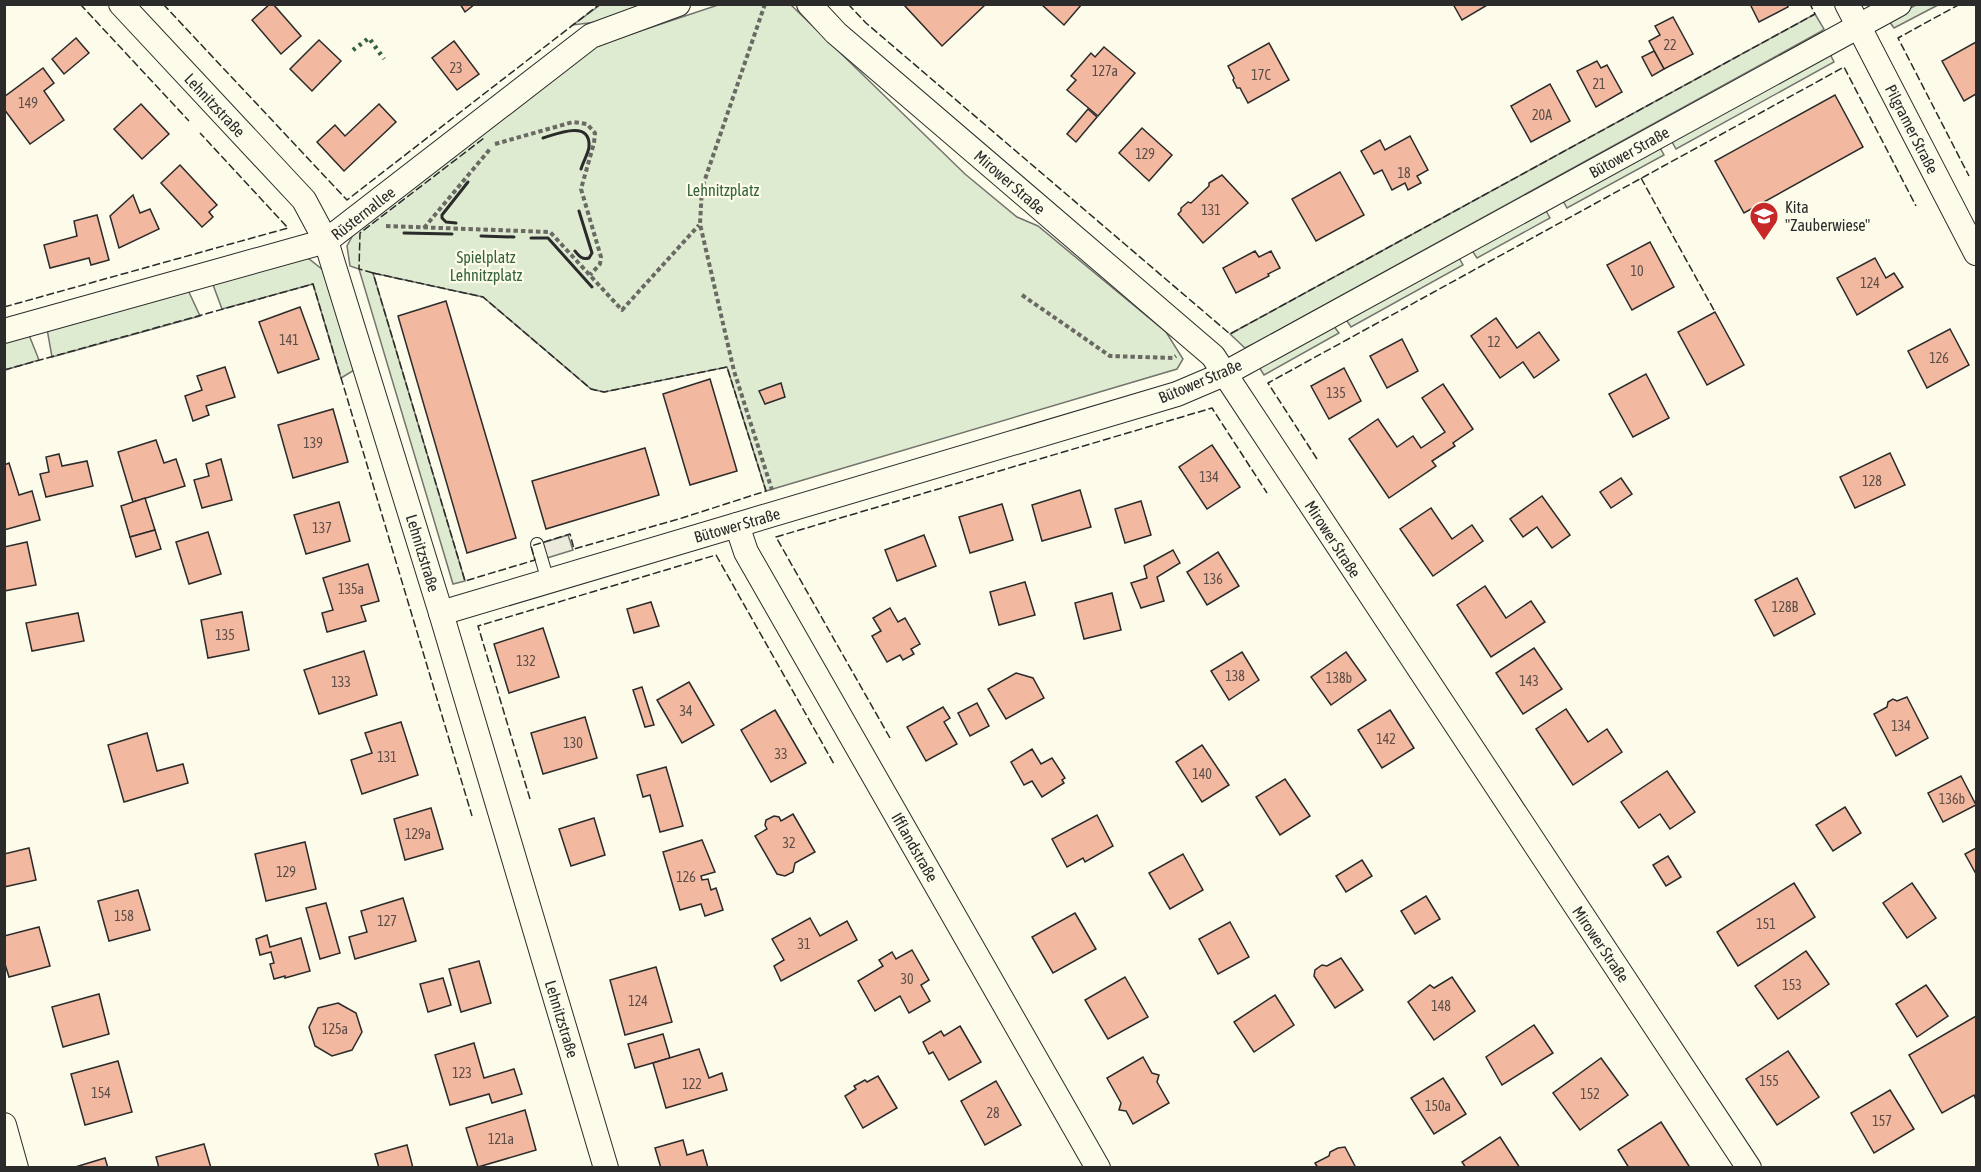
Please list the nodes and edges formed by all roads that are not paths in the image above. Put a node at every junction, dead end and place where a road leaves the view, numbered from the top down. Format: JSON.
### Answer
{"nodes":[{"id":1,"x":121,"y":4,"type":"edge"},
{"id":2,"x":678,"y":4,"type":"edge"},
{"id":3,"x":809,"y":4,"type":"edge"},
{"id":4,"x":1847,"y":4,"type":"edge"},
{"id":5,"x":1899,"y":4,"type":"edge"},
{"id":6,"x":1859,"y":27,"type":"junction"},
{"id":7,"x":326,"y":241,"type":"junction"},
{"id":8,"x":1977,"y":254,"type":"edge"},
{"id":9,"x":4,"y":331,"type":"edge"},
{"id":10,"x":1224,"y":374,"type":"junction"},
{"id":11,"x":737,"y":525,"type":"junction"},
{"id":12,"x":537,"y":544,"type":"dead end"},
{"id":13,"x":548,"y":581,"type":"junction"},
{"id":14,"x":441,"y":613,"type":"junction"},
{"id":15,"x":4,"y":1125,"type":"edge"},
{"id":16,"x":16,"y":1167,"type":"edge"},
{"id":17,"x":606,"y":1167,"type":"edge"},
{"id":18,"x":1098,"y":1167,"type":"edge"},
{"id":19,"x":1749,"y":1167,"type":"edge"}],
"edges":[{"from":1,"to":7,"type":"street","name":"Lehnitzstraße"},
{"from":2,"to":7,"type":"street","name":"Rüsternallee"},
{"from":3,"to":10,"type":"street","name":"Mirower Straße"},
{"from":4,"to":6,"type":"street","name":"Pilgramer Straße"},
{"from":5,"to":6,"type":"street","name":"Bütower Straße"},
{"from":6,"to":8,"type":"street","name":"Pilgramer Straße"},
{"from":6,"to":10,"type":"street","name":"Bütower Straße"},
{"from":7,"to":9,"type":"street","name":"Rüsternallee"},
{"from":7,"to":14,"type":"street","name":"Lehnitzstraße"},
{"from":10,"to":11,"type":"street","name":"Bütower Straße"},
{"from":10,"to":19,"type":"street","name":"Mirower Straße"},
{"from":11,"to":13,"type":"street","name":"Bütower Straße"},
{"from":11,"to":18,"type":"street","name":"Ifflandstraße"},
{"from":12,"to":13,"type":"lane"},
{"from":13,"to":14,"type":"street","name":"Bütower Straße"},
{"from":14,"to":17,"type":"street","name":"Lehnitzstraße"},
{"from":15,"to":16,"type":"street"}]}
